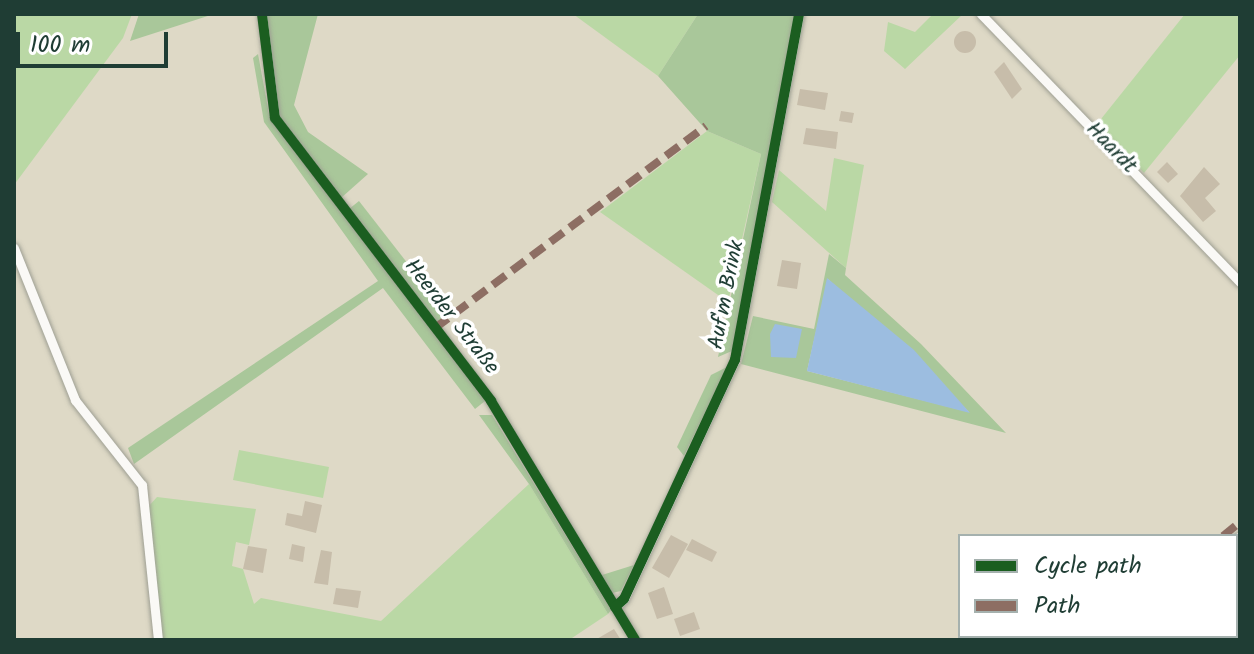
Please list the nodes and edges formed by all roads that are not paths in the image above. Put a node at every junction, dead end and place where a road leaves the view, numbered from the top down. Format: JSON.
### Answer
{"nodes":[{"id":1,"x":262,"y":14,"type":"edge"},
{"id":2,"x":799,"y":14,"type":"edge"},
{"id":3,"x":981,"y":14,"type":"edge"},
{"id":4,"x":14,"y":248,"type":"edge"},
{"id":5,"x":1240,"y":282,"type":"edge"},
{"id":6,"x":615,"y":607,"type":"junction"},
{"id":7,"x":158,"y":640,"type":"edge"},
{"id":8,"x":635,"y":640,"type":"edge"}],
"edges":[{"from":1,"to":6,"type":"street","name":"Heerder Straße"},
{"from":2,"to":6,"type":"street","name":"Auf'm Brink"},
{"from":3,"to":5,"type":"street","name":"Haardt"},
{"from":4,"to":7,"type":"street"},
{"from":6,"to":8,"type":"street","name":"Heerder Straße"}]}
